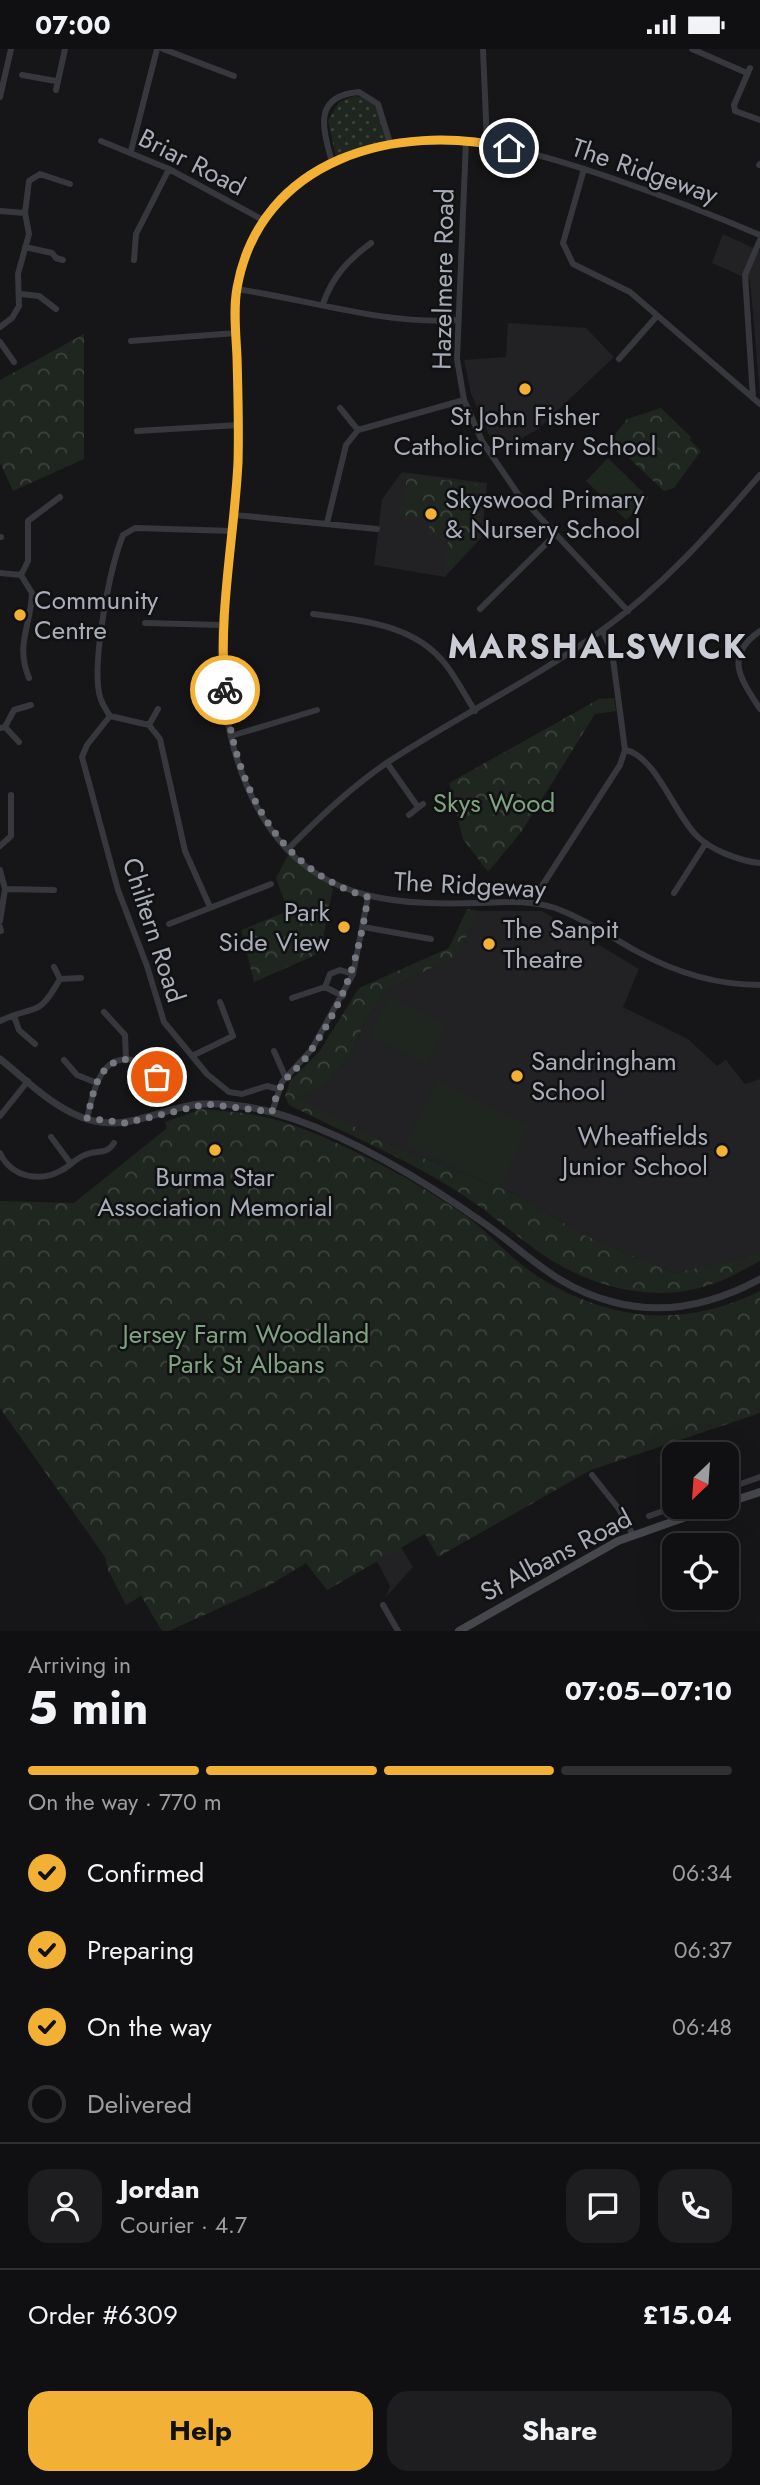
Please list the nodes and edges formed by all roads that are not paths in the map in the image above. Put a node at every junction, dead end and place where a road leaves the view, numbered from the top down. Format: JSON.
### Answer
{"nodes":[{"id":1,"x":11,"y":49,"type":"edge"},
{"id":2,"x":65,"y":49,"type":"edge"},
{"id":3,"x":157,"y":49,"type":"edge"},
{"id":4,"x":163,"y":49,"type":"edge"},
{"id":5,"x":483,"y":49,"type":"edge"},
{"id":6,"x":692,"y":49,"type":"edge"},
{"id":7,"x":22,"y":75,"type":"dead end"},
{"id":8,"x":234,"y":76,"type":"dead end"},
{"id":9,"x":56,"y":81,"type":"junction"},
{"id":10,"x":56,"y":90,"type":"dead end"},
{"id":11,"x":0,"y":97,"type":"edge"},
{"id":12,"x":760,"y":120,"type":"edge"},
{"id":13,"x":101,"y":141,"type":"dead end"},
{"id":14,"x":466,"y":141,"type":"junction"},
{"id":15,"x":390,"y":143,"type":"junction"},
{"id":16,"x":487,"y":143,"type":"junction"},
{"id":17,"x":131,"y":151,"type":"junction"},
{"id":18,"x":332,"y":162,"type":"junction"},
{"id":19,"x":169,"y":169,"type":"junction"},
{"id":20,"x":584,"y":169,"type":"junction"},
{"id":21,"x":70,"y":184,"type":"dead end"},
{"id":22,"x":0,"y":211,"type":"edge"},
{"id":23,"x":24,"y":213,"type":"junction"},
{"id":24,"x":263,"y":221,"type":"junction"},
{"id":25,"x":760,"y":237,"type":"edge"},
{"id":26,"x":371,"y":243,"type":"dead end"},
{"id":27,"x":25,"y":247,"type":"junction"},
{"id":28,"x":63,"y":260,"type":"dead end"},
{"id":29,"x":134,"y":260,"type":"dead end"},
{"id":30,"x":237,"y":289,"type":"junction"},
{"id":31,"x":53,"y":293,"type":"dead end"},
{"id":32,"x":21,"y":294,"type":"junction"},
{"id":33,"x":48,"y":301,"type":"junction"},
{"id":34,"x":323,"y":304,"type":"junction"},
{"id":35,"x":56,"y":309,"type":"dead end"},
{"id":36,"x":657,"y":316,"type":"junction"},
{"id":37,"x":458,"y":320,"type":"junction"},
{"id":38,"x":0,"y":327,"type":"edge"},
{"id":39,"x":236,"y":333,"type":"junction"},
{"id":40,"x":131,"y":341,"type":"dead end"},
{"id":41,"x":0,"y":342,"type":"edge"},
{"id":42,"x":618,"y":359,"type":"dead end"},
{"id":43,"x":14,"y":362,"type":"dead end"},
{"id":44,"x":753,"y":398,"type":"junction"},
{"id":45,"x":464,"y":400,"type":"junction"},
{"id":46,"x":760,"y":404,"type":"edge"},
{"id":47,"x":340,"y":408,"type":"dead end"},
{"id":48,"x":239,"y":425,"type":"junction"},
{"id":49,"x":358,"y":430,"type":"junction"},
{"id":50,"x":137,"y":431,"type":"dead end"},
{"id":51,"x":760,"y":475,"type":"edge"},
{"id":52,"x":60,"y":497,"type":"dead end"},
{"id":53,"x":235,"y":515,"type":"junction"},
{"id":54,"x":327,"y":523,"type":"junction"},
{"id":55,"x":376,"y":529,"type":"dead end"},
{"id":56,"x":233,"y":531,"type":"junction"},
{"id":57,"x":555,"y":535,"type":"junction"},
{"id":58,"x":0,"y":573,"type":"edge"},
{"id":59,"x":21,"y":575,"type":"junction"},
{"id":60,"x":480,"y":609,"type":"dead end"},
{"id":61,"x":628,"y":611,"type":"junction"},
{"id":62,"x":313,"y":614,"type":"dead end"},
{"id":63,"x":145,"y":623,"type":"dead end"},
{"id":64,"x":222,"y":625,"type":"junction"},
{"id":65,"x":602,"y":630,"type":"junction"},
{"id":66,"x":760,"y":631,"type":"edge"},
{"id":67,"x":29,"y":678,"type":"dead end"},
{"id":68,"x":31,"y":705,"type":"dead end"},
{"id":69,"x":158,"y":709,"type":"dead end"},
{"id":70,"x":760,"y":709,"type":"edge"},
{"id":71,"x":317,"y":711,"type":"dead end"},
{"id":72,"x":475,"y":711,"type":"junction"},
{"id":73,"x":110,"y":716,"type":"junction"},
{"id":74,"x":149,"y":725,"type":"junction"},
{"id":75,"x":2,"y":727,"type":"edge"},
{"id":76,"x":231,"y":736,"type":"junction"},
{"id":77,"x":19,"y":742,"type":"dead end"},
{"id":78,"x":625,"y":750,"type":"junction"},
{"id":79,"x":387,"y":763,"type":"junction"},
{"id":80,"x":12,"y":795,"type":"dead end"},
{"id":81,"x":409,"y":815,"type":"dead end"},
{"id":82,"x":706,"y":843,"type":"junction"},
{"id":83,"x":0,"y":846,"type":"edge"},
{"id":84,"x":288,"y":849,"type":"junction"},
{"id":85,"x":760,"y":863,"type":"edge"},
{"id":86,"x":0,"y":870,"type":"edge"},
{"id":87,"x":271,"y":884,"type":"dead end"},
{"id":88,"x":5,"y":889,"type":"junction"},
{"id":89,"x":54,"y":890,"type":"dead end"},
{"id":90,"x":674,"y":893,"type":"dead end"},
{"id":91,"x":368,"y":897,"type":"junction"},
{"id":92,"x":538,"y":904,"type":"junction"},
{"id":93,"x":210,"y":907,"type":"junction"},
{"id":94,"x":0,"y":921,"type":"edge"},
{"id":95,"x":169,"y":924,"type":"dead end"},
{"id":96,"x":363,"y":927,"type":"junction"},
{"id":97,"x":431,"y":939,"type":"dead end"},
{"id":98,"x":54,"y":967,"type":"dead end"},
{"id":99,"x":353,"y":974,"type":"junction"},
{"id":100,"x":81,"y":978,"type":"dead end"},
{"id":101,"x":60,"y":979,"type":"junction"},
{"id":102,"x":760,"y":985,"type":"edge"},
{"id":103,"x":325,"y":986,"type":"junction"},
{"id":104,"x":343,"y":996,"type":"junction"},
{"id":105,"x":292,"y":998,"type":"dead end"},
{"id":106,"x":220,"y":1002,"type":"dead end"},
{"id":107,"x":104,"y":1012,"type":"dead end"},
{"id":108,"x":15,"y":1016,"type":"junction"},
{"id":109,"x":0,"y":1020,"type":"edge"},
{"id":110,"x":35,"y":1044,"type":"dead end"},
{"id":111,"x":274,"y":1051,"type":"dead end"},
{"id":112,"x":192,"y":1056,"type":"junction"},
{"id":113,"x":0,"y":1059,"type":"edge"},
{"id":114,"x":127,"y":1059,"type":"junction"},
{"id":115,"x":64,"y":1060,"type":"dead end"},
{"id":116,"x":285,"y":1076,"type":"junction"},
{"id":117,"x":28,"y":1081,"type":"junction"},
{"id":118,"x":97,"y":1083,"type":"junction"},
{"id":119,"x":161,"y":1087,"type":"dead end"},
{"id":120,"x":278,"y":1089,"type":"junction"},
{"id":121,"x":272,"y":1112,"type":"junction"},
{"id":122,"x":0,"y":1116,"type":"edge"},
{"id":123,"x":87,"y":1118,"type":"junction"},
{"id":124,"x":51,"y":1137,"type":"dead end"},
{"id":125,"x":114,"y":1143,"type":"dead end"},
{"id":126,"x":0,"y":1153,"type":"edge"},
{"id":127,"x":71,"y":1164,"type":"junction"},
{"id":128,"x":760,"y":1279,"type":"edge"},
{"id":129,"x":592,"y":1475,"type":"dead end"},
{"id":130,"x":760,"y":1477,"type":"edge"},
{"id":131,"x":739,"y":1484,"type":"edge"},
{"id":132,"x":760,"y":1492,"type":"edge"},
{"id":133,"x":739,"y":1499,"type":"edge"},
{"id":134,"x":662,"y":1512,"type":"edge"},
{"id":135,"x":649,"y":1516,"type":"dead end"},
{"id":136,"x":679,"y":1519,"type":"edge"},
{"id":137,"x":633,"y":1535,"type":"junction"},
{"id":138,"x":383,"y":1605,"type":"dead end"},
{"id":139,"x":398,"y":1631,"type":"edge"},
{"id":140,"x":459,"y":1631,"type":"edge"}],
"edges":[{"from":1,"to":11,"type":"street"},
{"from":2,"to":9,"type":"street"},
{"from":3,"to":17,"type":"street"},
{"from":4,"to":8,"type":"street"},
{"from":5,"to":16,"type":"street"},
{"from":6,"to":12,"type":"street"},
{"from":7,"to":9,"type":"street"},
{"from":9,"to":10,"type":"street"},
{"from":13,"to":17,"type":"street","name":"Briar Road"},
{"from":14,"to":15,"type":"street","name":"The Ridgeway"},
{"from":14,"to":16,"type":"street","name":"The Ridgeway"},
{"from":14,"to":37,"type":"street","name":"Hazelmere Road"},
{"from":15,"to":18,"type":"street","name":"The Ridgeway"},
{"from":15,"to":18,"type":"street"},
{"from":16,"to":20,"type":"street","name":"The Ridgeway"},
{"from":17,"to":19,"type":"street","name":"Briar Road"},
{"from":18,"to":24,"type":"street","name":"The Ridgeway"},
{"from":19,"to":24,"type":"street","name":"Briar Road"},
{"from":19,"to":29,"type":"street"},
{"from":20,"to":25,"type":"street","name":"The Ridgeway"},
{"from":20,"to":36,"type":"street"},
{"from":21,"to":23,"type":"street"},
{"from":22,"to":23,"type":"street"},
{"from":23,"to":27,"type":"street"},
{"from":24,"to":30,"type":"street","name":"The Ridgeway"},
{"from":25,"to":44,"type":"street"},
{"from":26,"to":34,"type":"street"},
{"from":27,"to":28,"type":"street"},
{"from":27,"to":32,"type":"street"},
{"from":30,"to":34,"type":"street"},
{"from":30,"to":39,"type":"street","name":"The Ridgeway"},
{"from":31,"to":33,"type":"street"},
{"from":32,"to":33,"type":"street"},
{"from":32,"to":38,"type":"street"},
{"from":33,"to":35,"type":"street"},
{"from":34,"to":37,"type":"street"},
{"from":36,"to":42,"type":"street"},
{"from":36,"to":44,"type":"street"},
{"from":37,"to":45,"type":"street","name":"Hazelmere Road"},
{"from":39,"to":40,"type":"street"},
{"from":39,"to":48,"type":"street","name":"The Ridgeway"},
{"from":41,"to":43,"type":"street"},
{"from":44,"to":46,"type":"street"},
{"from":45,"to":49,"type":"street"},
{"from":45,"to":57,"type":"street","name":"Hazelmere Road"},
{"from":47,"to":49,"type":"street"},
{"from":48,"to":50,"type":"street"},
{"from":48,"to":53,"type":"street","name":"The Ridgeway"},
{"from":49,"to":54,"type":"street"},
{"from":51,"to":61,"type":"street"},
{"from":52,"to":59,"type":"street"},
{"from":53,"to":54,"type":"street"},
{"from":53,"to":56,"type":"street","name":"The Ridgeway"},
{"from":54,"to":55,"type":"street"},
{"from":56,"to":64,"type":"street","name":"The Ridgeway"},
{"from":56,"to":73,"type":"street"},
{"from":57,"to":60,"type":"street"},
{"from":57,"to":61,"type":"street","name":"Hazelmere Road"},
{"from":58,"to":59,"type":"street"},
{"from":59,"to":67,"type":"street"},
{"from":61,"to":65,"type":"street"},
{"from":62,"to":72,"type":"street"},
{"from":63,"to":64,"type":"street"},
{"from":64,"to":76,"type":"street","name":"The Ridgeway"},
{"from":65,"to":72,"type":"street"},
{"from":65,"to":78,"type":"street"},
{"from":66,"to":70,"type":"street"},
{"from":68,"to":75,"type":"street"},
{"from":69,"to":74,"type":"street"},
{"from":71,"to":76,"type":"street"},
{"from":72,"to":79,"type":"street"},
{"from":73,"to":74,"type":"street"},
{"from":73,"to":112,"type":"street","name":"Chiltern Road"},
{"from":74,"to":93,"type":"street"},
{"from":75,"to":77,"type":"street"},
{"from":76,"to":84,"type":"street","name":"The Ridgeway"},
{"from":78,"to":82,"type":"street"},
{"from":78,"to":92,"type":"street"},
{"from":79,"to":81,"type":"street"},
{"from":79,"to":84,"type":"street"},
{"from":80,"to":83,"type":"street"},
{"from":82,"to":85,"type":"street"},
{"from":82,"to":90,"type":"street"},
{"from":84,"to":91,"type":"street","name":"The Ridgeway"},
{"from":86,"to":88,"type":"street"},
{"from":87,"to":93,"type":"street"},
{"from":88,"to":89,"type":"street"},
{"from":88,"to":94,"type":"street"},
{"from":91,"to":92,"type":"street","name":"The Ridgeway"},
{"from":91,"to":96,"type":"street"},
{"from":92,"to":102,"type":"street","name":"The Ridgeway"},
{"from":93,"to":95,"type":"street"},
{"from":96,"to":97,"type":"street"},
{"from":96,"to":99,"type":"street"},
{"from":98,"to":101,"type":"street"},
{"from":99,"to":103,"type":"street"},
{"from":99,"to":104,"type":"street"},
{"from":100,"to":101,"type":"street"},
{"from":101,"to":108,"type":"street"},
{"from":103,"to":104,"type":"street"},
{"from":103,"to":105,"type":"street"},
{"from":104,"to":116,"type":"street"},
{"from":106,"to":112,"type":"street"},
{"from":107,"to":114,"type":"street"},
{"from":108,"to":109,"type":"street"},
{"from":108,"to":110,"type":"street"},
{"from":111,"to":116,"type":"street"},
{"from":112,"to":120,"type":"street","name":"Chiltern Road"},
{"from":113,"to":117,"type":"street"},
{"from":114,"to":118,"type":"street"},
{"from":114,"to":119,"type":"street"},
{"from":115,"to":118,"type":"street"},
{"from":116,"to":120,"type":"street"},
{"from":117,"to":122,"type":"street"},
{"from":117,"to":123,"type":"street"},
{"from":118,"to":123,"type":"street"},
{"from":120,"to":121,"type":"street"},
{"from":121,"to":123,"type":"street"},
{"from":121,"to":128,"type":"street"},
{"from":124,"to":127,"type":"street"},
{"from":125,"to":127,"type":"street"},
{"from":126,"to":127,"type":"street"},
{"from":129,"to":137,"type":"street"},
{"from":130,"to":131,"type":"street"},
{"from":132,"to":133,"type":"main road"},
{"from":134,"to":135,"type":"street"},
{"from":136,"to":137,"type":"main road","name":"St Albans Road"},
{"from":137,"to":140,"type":"main road","name":"St Albans Road"},
{"from":138,"to":139,"type":"street"}]}
